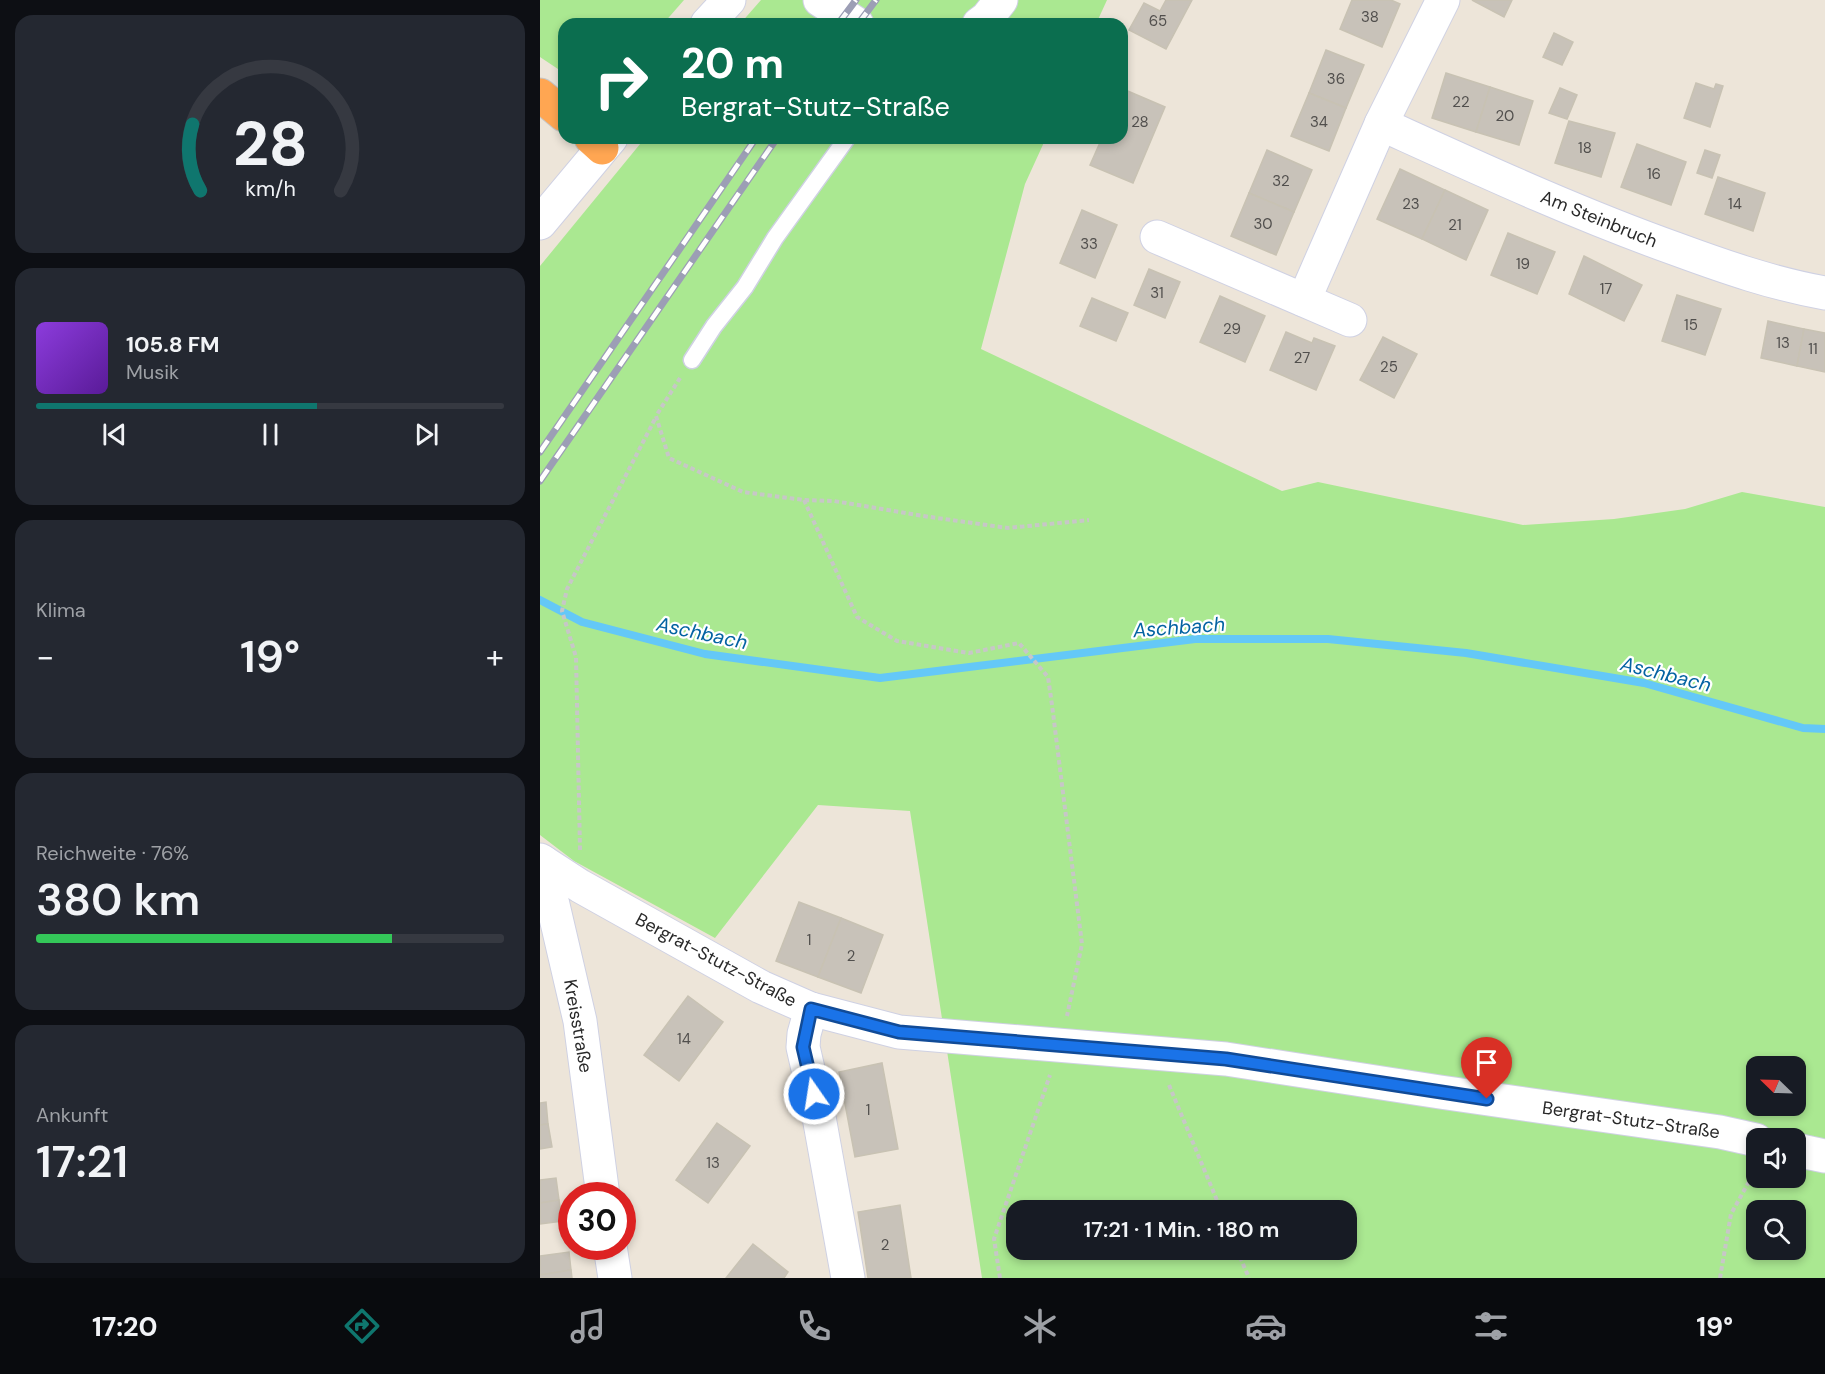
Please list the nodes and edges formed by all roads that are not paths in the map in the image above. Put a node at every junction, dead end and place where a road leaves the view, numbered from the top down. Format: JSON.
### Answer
{"nodes":[{"id":1,"x":729,"y":0,"type":"edge"},
{"id":2,"x":820,"y":0,"type":"edge"},
{"id":3,"x":1001,"y":0,"type":"edge"},
{"id":4,"x":1443,"y":0,"type":"edge"},
{"id":5,"x":712,"y":18,"type":"edge"},
{"id":6,"x":848,"y":18,"type":"edge"},
{"id":7,"x":987,"y":18,"type":"edge"},
{"id":8,"x":540,"y":95,"type":"edge"},
{"id":9,"x":558,"y":110,"type":"edge"},
{"id":10,"x":1381,"y":124,"type":"junction"},
{"id":11,"x":599,"y":144,"type":"edge"},
{"id":12,"x":844,"y":144,"type":"edge"},
{"id":13,"x":540,"y":223,"type":"edge"},
{"id":14,"x":1157,"y":237,"type":"dead end"},
{"id":15,"x":1825,"y":293,"type":"edge"},
{"id":16,"x":1304,"y":300,"type":"junction"},
{"id":17,"x":1350,"y":320,"type":"dead end"},
{"id":18,"x":692,"y":360,"type":"road end"},
{"id":19,"x":542,"y":861,"type":"edge"},
{"id":20,"x":811,"y":1009,"type":"junction"},
{"id":21,"x":1746,"y":1138,"type":"edge"},
{"id":22,"x":1806,"y":1152,"type":"edge"},
{"id":23,"x":1825,"y":1156,"type":"edge"},
{"id":24,"x":601,"y":1182,"type":"edge"},
{"id":25,"x":612,"y":1260,"type":"edge"},
{"id":26,"x":615,"y":1278,"type":"edge"},
{"id":27,"x":848,"y":1278,"type":"edge"}],
"edges":[{"from":1,"to":5,"type":"street"},
{"from":2,"to":6,"type":"street"},
{"from":3,"to":7,"type":"street"},
{"from":4,"to":10,"type":"street"},
{"from":8,"to":9,"type":"highway"},
{"from":10,"to":15,"type":"street","name":"Am Steinbruch"},
{"from":10,"to":16,"type":"street"},
{"from":11,"to":13,"type":"street"},
{"from":12,"to":18,"type":"lane"},
{"from":14,"to":16,"type":"street"},
{"from":16,"to":17,"type":"street"},
{"from":19,"to":20,"type":"street","name":"Bergrat-Stutz-Straße"},
{"from":19,"to":24,"type":"street","name":"Kreisstraße"},
{"from":20,"to":21,"type":"street","name":"Bergrat-Stutz-Straße"},
{"from":20,"to":27,"type":"street"},
{"from":22,"to":23,"type":"street"},
{"from":25,"to":26,"type":"street"}]}
